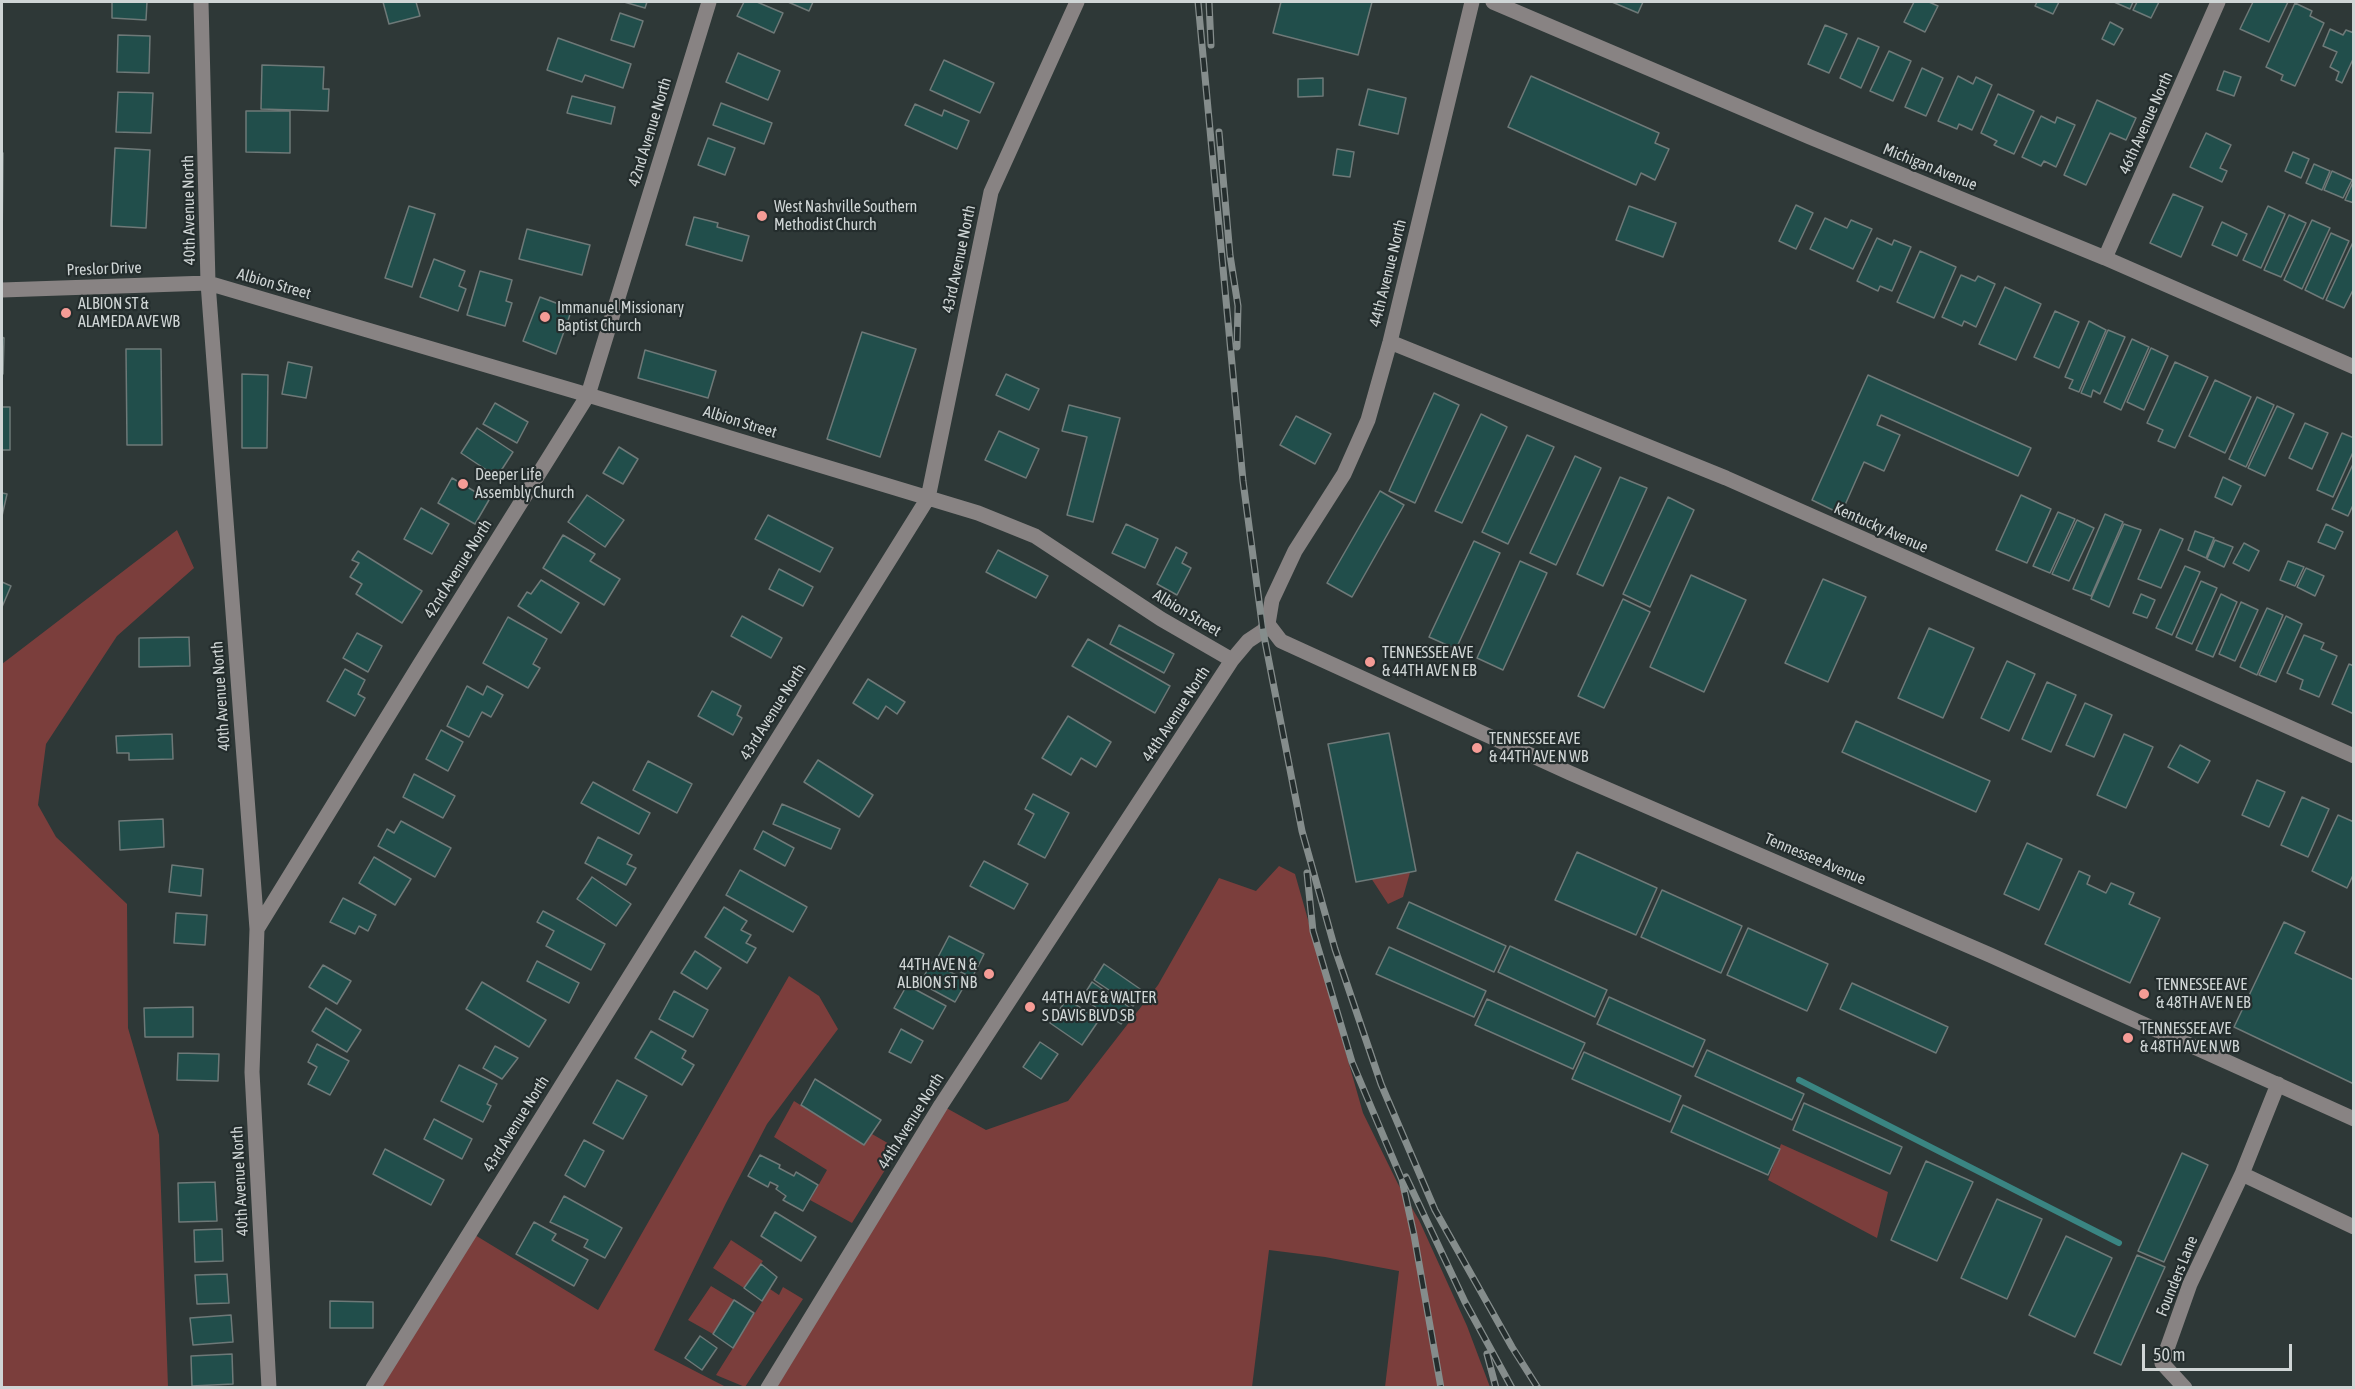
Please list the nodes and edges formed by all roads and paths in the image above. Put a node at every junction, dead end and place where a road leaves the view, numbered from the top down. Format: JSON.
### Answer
{"nodes":[{"id":1,"x":201,"y":2,"type":"edge"},
{"id":2,"x":709,"y":2,"type":"edge"},
{"id":3,"x":1077,"y":2,"type":"edge"},
{"id":4,"x":1472,"y":2,"type":"edge"},
{"id":5,"x":1493,"y":2,"type":"edge"},
{"id":6,"x":2218,"y":2,"type":"edge"},
{"id":7,"x":2105,"y":258,"type":"junction"},
{"id":8,"x":208,"y":283,"type":"junction"},
{"id":9,"x":2,"y":290,"type":"edge"},
{"id":10,"x":1390,"y":342,"type":"junction"},
{"id":11,"x":2354,"y":367,"type":"edge"},
{"id":12,"x":588,"y":395,"type":"junction"},
{"id":13,"x":928,"y":498,"type":"junction"},
{"id":14,"x":1268,"y":624,"type":"junction"},
{"id":15,"x":1232,"y":660,"type":"junction"},
{"id":16,"x":2354,"y":756,"type":"edge"},
{"id":17,"x":257,"y":929,"type":"junction"},
{"id":18,"x":2278,"y":1084,"type":"junction"},
{"id":19,"x":2354,"y":1119,"type":"edge"},
{"id":20,"x":2242,"y":1174,"type":"junction"},
{"id":21,"x":2354,"y":1227,"type":"edge"},
{"id":22,"x":269,"y":1388,"type":"edge"},
{"id":23,"x":373,"y":1388,"type":"edge"},
{"id":24,"x":768,"y":1388,"type":"edge"},
{"id":25,"x":2185,"y":1388,"type":"edge"}],
"edges":[{"from":1,"to":8,"type":"street","name":"40th Avenue North"},
{"from":2,"to":12,"type":"street","name":"42nd Avenue North"},
{"from":3,"to":13,"type":"street","name":"43rd Avenue North"},
{"from":4,"to":10,"type":"street","name":"44th Avenue North"},
{"from":5,"to":7,"type":"street","name":"Michigan Avenue"},
{"from":6,"to":7,"type":"street","name":"46th Avenue North"},
{"from":7,"to":11,"type":"street","name":"Michigan Avenue"},
{"from":8,"to":9,"type":"street","name":"Preslor Drive"},
{"from":8,"to":12,"type":"street","name":"Albion Street"},
{"from":8,"to":17,"type":"street","name":"40th Avenue North"},
{"from":10,"to":14,"type":"street","name":"44th Avenue North"},
{"from":10,"to":16,"type":"street","name":"Kentucky Avenue"},
{"from":12,"to":13,"type":"street","name":"Albion Street"},
{"from":12,"to":17,"type":"street","name":"42nd Avenue North"},
{"from":13,"to":15,"type":"street","name":"Albion Street"},
{"from":13,"to":23,"type":"street","name":"43rd Avenue North"},
{"from":14,"to":15,"type":"street","name":"44th Avenue North"},
{"from":14,"to":18,"type":"street","name":"Tennessee Avenue"},
{"from":15,"to":24,"type":"street","name":"44th Avenue North"},
{"from":17,"to":22,"type":"street","name":"40th Avenue North"},
{"from":18,"to":19,"type":"street","name":"Tennessee Avenue"},
{"from":18,"to":20,"type":"street","name":"Founders Lane"},
{"from":20,"to":21,"type":"street"},
{"from":20,"to":25,"type":"street","name":"Founders Lane"}]}
